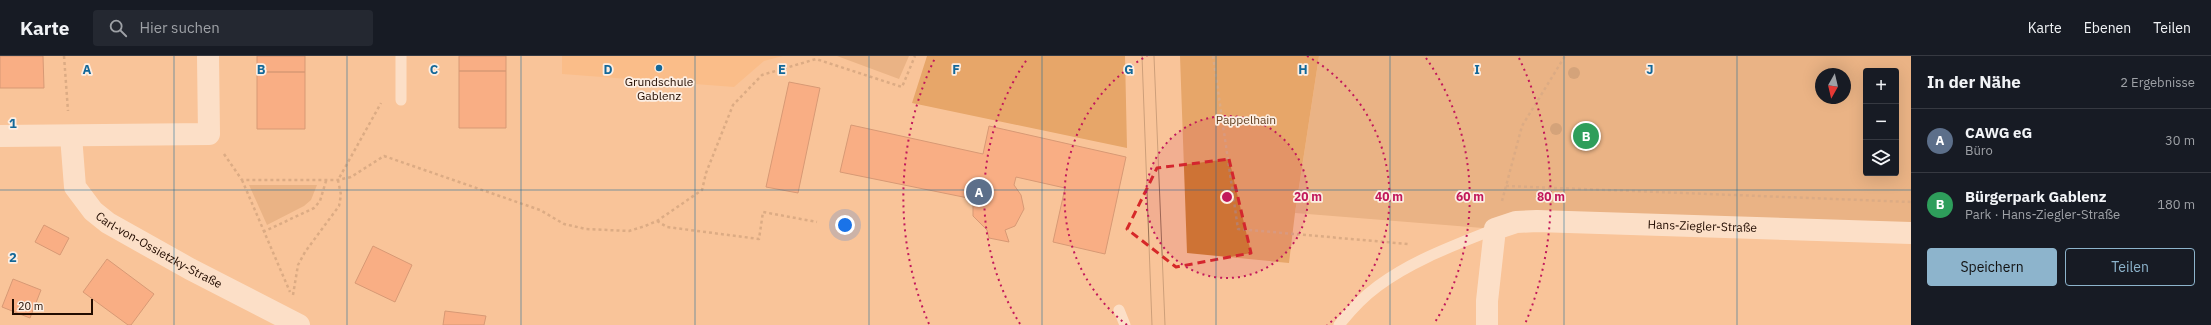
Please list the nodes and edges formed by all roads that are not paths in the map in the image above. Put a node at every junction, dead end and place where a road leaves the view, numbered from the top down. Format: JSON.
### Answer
{"nodes":[{"id":1,"x":208,"y":56,"type":"edge"},
{"id":2,"x":401,"y":56,"type":"edge"},
{"id":3,"x":401,"y":100,"type":"road end"},
{"id":4,"x":0,"y":136,"type":"edge"},
{"id":5,"x":71,"y":136,"type":"junction"},
{"id":6,"x":1495,"y":229,"type":"junction"},
{"id":7,"x":1911,"y":233,"type":"edge"},
{"id":8,"x":1119,"y":310,"type":"dead end"},
{"id":9,"x":299,"y":325,"type":"edge"},
{"id":10,"x":1125,"y":325,"type":"edge"},
{"id":11,"x":1339,"y":325,"type":"edge"},
{"id":12,"x":1487,"y":325,"type":"edge"}],
"edges":[{"from":1,"to":5,"type":"street"},
{"from":2,"to":3,"type":"lane"},
{"from":4,"to":5,"type":"street"},
{"from":5,"to":9,"type":"street","name":"Carl-von-Ossietzky-Straße"},
{"from":6,"to":7,"type":"street","name":"Hans-Ziegler-Straße"},
{"from":6,"to":11,"type":"lane"},
{"from":6,"to":12,"type":"street"},
{"from":8,"to":10,"type":"lane"}]}
